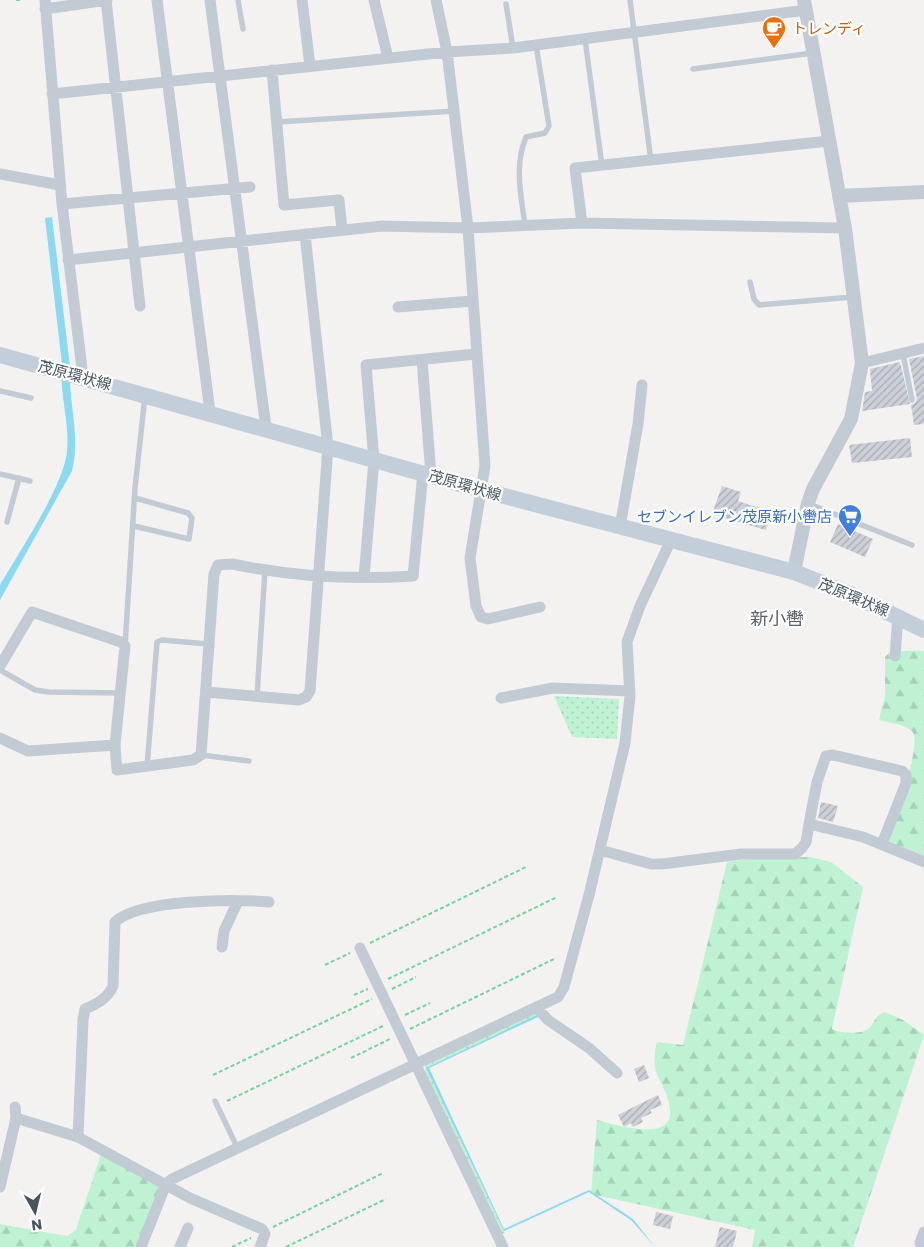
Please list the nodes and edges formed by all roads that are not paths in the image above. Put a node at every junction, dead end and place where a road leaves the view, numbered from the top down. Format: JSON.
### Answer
{"nodes":[{"id":1,"x":106,"y":0,"type":"edge"},
{"id":2,"x":157,"y":0,"type":"edge"},
{"id":3,"x":210,"y":0,"type":"edge"},
{"id":4,"x":238,"y":0,"type":"edge"},
{"id":5,"x":302,"y":0,"type":"edge"},
{"id":6,"x":374,"y":0,"type":"edge"},
{"id":7,"x":436,"y":0,"type":"edge"},
{"id":8,"x":630,"y":0,"type":"edge"},
{"id":9,"x":45,"y":4,"type":"edge"},
{"id":10,"x":506,"y":4,"type":"dead end"},
{"id":11,"x":805,"y":5,"type":"edge"},
{"id":12,"x":243,"y":29,"type":"dead end"},
{"id":13,"x":635,"y":32,"type":"junction"},
{"id":14,"x":585,"y":39,"type":"junction"},
{"id":15,"x":536,"y":45,"type":"junction"},
{"id":16,"x":513,"y":48,"type":"junction"},
{"id":17,"x":447,"y":52,"type":"junction"},
{"id":18,"x":814,"y":53,"type":"junction"},
{"id":19,"x":388,"y":58,"type":"junction"},
{"id":20,"x":310,"y":66,"type":"junction"},
{"id":21,"x":693,"y":69,"type":"dead end"},
{"id":22,"x":272,"y":70,"type":"junction"},
{"id":23,"x":220,"y":76,"type":"junction"},
{"id":24,"x":167,"y":81,"type":"junction"},
{"id":25,"x":116,"y":87,"type":"junction"},
{"id":26,"x":52,"y":94,"type":"junction"},
{"id":27,"x":455,"y":111,"type":"junction"},
{"id":28,"x":277,"y":122,"type":"junction"},
{"id":29,"x":829,"y":141,"type":"junction"},
{"id":30,"x":652,"y":161,"type":"junction"},
{"id":31,"x":602,"y":166,"type":"junction"},
{"id":32,"x":0,"y":174,"type":"edge"},
{"id":33,"x":60,"y":185,"type":"junction"},
{"id":34,"x":250,"y":187,"type":"dead end"},
{"id":35,"x":234,"y":188,"type":"junction"},
{"id":36,"x":924,"y":192,"type":"edge"},
{"id":37,"x":182,"y":193,"type":"junction"},
{"id":38,"x":839,"y":196,"type":"junction"},
{"id":39,"x":128,"y":198,"type":"junction"},
{"id":40,"x":62,"y":204,"type":"junction"},
{"id":41,"x":582,"y":223,"type":"junction"},
{"id":42,"x":525,"y":225,"type":"junction"},
{"id":43,"x":468,"y":228,"type":"junction"},
{"id":44,"x":845,"y":228,"type":"junction"},
{"id":45,"x":342,"y":230,"type":"junction"},
{"id":46,"x":305,"y":234,"type":"junction"},
{"id":47,"x":241,"y":241,"type":"junction"},
{"id":48,"x":188,"y":247,"type":"junction"},
{"id":49,"x":134,"y":252,"type":"junction"},
{"id":50,"x":68,"y":260,"type":"junction"},
{"id":51,"x":750,"y":282,"type":"dead end"},
{"id":52,"x":855,"y":297,"type":"junction"},
{"id":53,"x":472,"y":301,"type":"junction"},
{"id":54,"x":140,"y":306,"type":"dead end"},
{"id":55,"x":398,"y":307,"type":"dead end"},
{"id":56,"x":924,"y":348,"type":"edge"},
{"id":57,"x":476,"y":354,"type":"junction"},
{"id":58,"x":903,"y":354,"type":"junction"},
{"id":59,"x":0,"y":355,"type":"edge"},
{"id":60,"x":422,"y":360,"type":"junction"},
{"id":61,"x":862,"y":363,"type":"junction"},
{"id":62,"x":83,"y":377,"type":"junction"},
{"id":63,"x":642,"y":385,"type":"dead end"},
{"id":64,"x":0,"y":391,"type":"edge"},
{"id":65,"x":145,"y":394,"type":"junction"},
{"id":66,"x":31,"y":398,"type":"dead end"},
{"id":67,"x":912,"y":400,"type":"dead end"},
{"id":68,"x":210,"y":412,"type":"junction"},
{"id":69,"x":266,"y":428,"type":"junction"},
{"id":70,"x":328,"y":448,"type":"junction"},
{"id":71,"x":374,"y":460,"type":"junction"},
{"id":72,"x":0,"y":474,"type":"edge"},
{"id":73,"x":427,"y":474,"type":"junction"},
{"id":74,"x":18,"y":478,"type":"junction"},
{"id":75,"x":30,"y":481,"type":"dead end"},
{"id":76,"x":481,"y":490,"type":"junction"},
{"id":77,"x":135,"y":498,"type":"junction"},
{"id":78,"x":808,"y":503,"type":"junction"},
{"id":79,"x":7,"y":522,"type":"dead end"},
{"id":80,"x":134,"y":526,"type":"junction"},
{"id":81,"x":620,"y":527,"type":"junction"},
{"id":82,"x":671,"y":540,"type":"junction"},
{"id":83,"x":912,"y":545,"type":"dead end"},
{"id":84,"x":265,"y":569,"type":"junction"},
{"id":85,"x":794,"y":572,"type":"junction"},
{"id":86,"x":317,"y":575,"type":"junction"},
{"id":87,"x":364,"y":577,"type":"junction"},
{"id":88,"x":540,"y":607,"type":"dead end"},
{"id":89,"x":898,"y":616,"type":"junction"},
{"id":90,"x":924,"y":630,"type":"edge"},
{"id":91,"x":208,"y":644,"type":"junction"},
{"id":92,"x":125,"y":646,"type":"junction"},
{"id":93,"x":895,"y":656,"type":"dead end"},
{"id":94,"x":0,"y":666,"type":"edge"},
{"id":95,"x":0,"y":670,"type":"edge"},
{"id":96,"x":630,"y":691,"type":"junction"},
{"id":97,"x":206,"y":692,"type":"junction"},
{"id":98,"x":120,"y":693,"type":"junction"},
{"id":99,"x":257,"y":696,"type":"junction"},
{"id":100,"x":501,"y":698,"type":"dead end"},
{"id":101,"x":0,"y":738,"type":"edge"},
{"id":102,"x":115,"y":745,"type":"junction"},
{"id":103,"x":201,"y":755,"type":"junction"},
{"id":104,"x":249,"y":761,"type":"dead end"},
{"id":105,"x":147,"y":767,"type":"junction"},
{"id":106,"x":809,"y":824,"type":"junction"},
{"id":107,"x":882,"y":844,"type":"junction"},
{"id":108,"x":600,"y":850,"type":"junction"},
{"id":109,"x":924,"y":862,"type":"edge"},
{"id":110,"x":238,"y":901,"type":"junction"},
{"id":111,"x":269,"y":902,"type":"dead end"},
{"id":112,"x":222,"y":947,"type":"dead end"},
{"id":113,"x":360,"y":948,"type":"road end"},
{"id":114,"x":537,"y":1008,"type":"junction"},
{"id":115,"x":417,"y":1064,"type":"junction"},
{"id":116,"x":616,"y":1074,"type":"dead end"},
{"id":117,"x":215,"y":1101,"type":"dead end"},
{"id":118,"x":78,"y":1137,"type":"junction"},
{"id":119,"x":238,"y":1149,"type":"junction"},
{"id":120,"x":166,"y":1184,"type":"junction"},
{"id":121,"x":0,"y":1187,"type":"edge"},
{"id":122,"x":188,"y":1228,"type":"dead end"},
{"id":123,"x":924,"y":1232,"type":"edge"},
{"id":124,"x":920,"y":1243,"type":"dead end"},
{"id":125,"x":141,"y":1247,"type":"edge"},
{"id":126,"x":180,"y":1247,"type":"edge"},
{"id":127,"x":260,"y":1247,"type":"edge"},
{"id":128,"x":504,"y":1247,"type":"edge"}],
"edges":[{"from":1,"to":9,"type":"street"},
{"from":1,"to":25,"type":"street"},
{"from":2,"to":24,"type":"street"},
{"from":3,"to":23,"type":"street"},
{"from":4,"to":12,"type":"lane"},
{"from":5,"to":20,"type":"street"},
{"from":6,"to":19,"type":"street"},
{"from":7,"to":17,"type":"street"},
{"from":8,"to":13,"type":"lane"},
{"from":9,"to":26,"type":"street"},
{"from":10,"to":16,"type":"lane"},
{"from":11,"to":13,"type":"street"},
{"from":11,"to":18,"type":"street"},
{"from":13,"to":14,"type":"street"},
{"from":13,"to":30,"type":"lane"},
{"from":14,"to":15,"type":"street"},
{"from":14,"to":31,"type":"lane"},
{"from":15,"to":16,"type":"street"},
{"from":15,"to":42,"type":"lane"},
{"from":16,"to":17,"type":"street"},
{"from":17,"to":19,"type":"street"},
{"from":17,"to":27,"type":"street"},
{"from":18,"to":21,"type":"lane"},
{"from":18,"to":29,"type":"street"},
{"from":19,"to":20,"type":"street"},
{"from":20,"to":22,"type":"street"},
{"from":22,"to":23,"type":"street"},
{"from":22,"to":28,"type":"street"},
{"from":23,"to":24,"type":"street"},
{"from":23,"to":35,"type":"street"},
{"from":24,"to":25,"type":"street"},
{"from":24,"to":37,"type":"street"},
{"from":25,"to":26,"type":"street"},
{"from":25,"to":39,"type":"street"},
{"from":26,"to":33,"type":"street"},
{"from":27,"to":28,"type":"lane"},
{"from":27,"to":43,"type":"street"},
{"from":28,"to":45,"type":"street"},
{"from":29,"to":30,"type":"street"},
{"from":29,"to":38,"type":"street"},
{"from":30,"to":31,"type":"street"},
{"from":31,"to":41,"type":"street"},
{"from":32,"to":33,"type":"street"},
{"from":33,"to":40,"type":"street"},
{"from":34,"to":35,"type":"street"},
{"from":35,"to":37,"type":"street"},
{"from":35,"to":47,"type":"street"},
{"from":36,"to":38,"type":"street"},
{"from":37,"to":39,"type":"street"},
{"from":37,"to":48,"type":"street"},
{"from":38,"to":44,"type":"street"},
{"from":39,"to":40,"type":"street"},
{"from":39,"to":49,"type":"street"},
{"from":40,"to":50,"type":"street"},
{"from":41,"to":42,"type":"street"},
{"from":41,"to":44,"type":"street"},
{"from":42,"to":43,"type":"street"},
{"from":43,"to":45,"type":"street"},
{"from":43,"to":53,"type":"street"},
{"from":44,"to":52,"type":"street"},
{"from":45,"to":46,"type":"street"},
{"from":46,"to":47,"type":"street"},
{"from":46,"to":70,"type":"street"},
{"from":47,"to":48,"type":"street"},
{"from":47,"to":69,"type":"street"},
{"from":48,"to":49,"type":"street"},
{"from":48,"to":68,"type":"street"},
{"from":49,"to":50,"type":"street"},
{"from":49,"to":54,"type":"street"},
{"from":50,"to":62,"type":"street"},
{"from":51,"to":52,"type":"lane"},
{"from":52,"to":61,"type":"street"},
{"from":53,"to":55,"type":"street"},
{"from":53,"to":57,"type":"street"},
{"from":56,"to":58,"type":"street"},
{"from":57,"to":60,"type":"street"},
{"from":57,"to":76,"type":"street"},
{"from":58,"to":61,"type":"street"},
{"from":58,"to":67,"type":"lane"},
{"from":59,"to":62,"type":"main road","name":"茂原環状線"},
{"from":60,"to":71,"type":"street"},
{"from":60,"to":73,"type":"street"},
{"from":61,"to":78,"type":"street"},
{"from":62,"to":65,"type":"main road","name":"茂原環状線"},
{"from":63,"to":81,"type":"street"},
{"from":64,"to":66,"type":"lane"},
{"from":65,"to":68,"type":"main road","name":"茂原環状線"},
{"from":65,"to":77,"type":"lane"},
{"from":68,"to":69,"type":"main road","name":"茂原環状線"},
{"from":69,"to":70,"type":"main road","name":"茂原環状線"},
{"from":70,"to":71,"type":"main road","name":"茂原環状線"},
{"from":70,"to":86,"type":"street"},
{"from":71,"to":73,"type":"main road","name":"茂原環状線"},
{"from":71,"to":87,"type":"street"},
{"from":72,"to":74,"type":"lane"},
{"from":73,"to":76,"type":"main road","name":"茂原環状線"},
{"from":73,"to":87,"type":"street"},
{"from":74,"to":75,"type":"lane"},
{"from":74,"to":79,"type":"lane"},
{"from":76,"to":81,"type":"main road","name":"茂原環状線"},
{"from":76,"to":88,"type":"street"},
{"from":77,"to":80,"type":"lane"},
{"from":77,"to":80,"type":"lane"},
{"from":78,"to":83,"type":"lane"},
{"from":78,"to":85,"type":"street"},
{"from":80,"to":92,"type":"lane"},
{"from":81,"to":82,"type":"main road","name":"茂原環状線"},
{"from":82,"to":85,"type":"main road","name":"茂原環状線"},
{"from":82,"to":96,"type":"street"},
{"from":84,"to":86,"type":"street"},
{"from":84,"to":91,"type":"street"},
{"from":84,"to":99,"type":"lane"},
{"from":85,"to":89,"type":"main road","name":"茂原環状線"},
{"from":86,"to":87,"type":"street"},
{"from":86,"to":99,"type":"street"},
{"from":89,"to":90,"type":"main road","name":"茂原環状線"},
{"from":89,"to":93,"type":"street"},
{"from":91,"to":97,"type":"street"},
{"from":91,"to":105,"type":"lane"},
{"from":92,"to":94,"type":"street"},
{"from":92,"to":98,"type":"street"},
{"from":95,"to":98,"type":"lane"},
{"from":96,"to":100,"type":"street"},
{"from":96,"to":108,"type":"street"},
{"from":97,"to":99,"type":"street"},
{"from":97,"to":103,"type":"street"},
{"from":98,"to":102,"type":"street"},
{"from":101,"to":102,"type":"street"},
{"from":102,"to":105,"type":"street"},
{"from":103,"to":104,"type":"lane"},
{"from":103,"to":105,"type":"street"},
{"from":106,"to":107,"type":"street"},
{"from":106,"to":107,"type":"street"},
{"from":106,"to":108,"type":"street"},
{"from":107,"to":109,"type":"street"},
{"from":108,"to":114,"type":"street"},
{"from":110,"to":111,"type":"street"},
{"from":110,"to":112,"type":"street"},
{"from":110,"to":118,"type":"street"},
{"from":113,"to":115,"type":"street"},
{"from":114,"to":115,"type":"street"},
{"from":114,"to":116,"type":"street"},
{"from":115,"to":119,"type":"street"},
{"from":115,"to":128,"type":"street"},
{"from":117,"to":119,"type":"lane"},
{"from":118,"to":120,"type":"street"},
{"from":118,"to":121,"type":"street"},
{"from":119,"to":120,"type":"street"},
{"from":120,"to":125,"type":"street"},
{"from":120,"to":127,"type":"street"},
{"from":122,"to":126,"type":"street"},
{"from":123,"to":124,"type":"street"}]}
